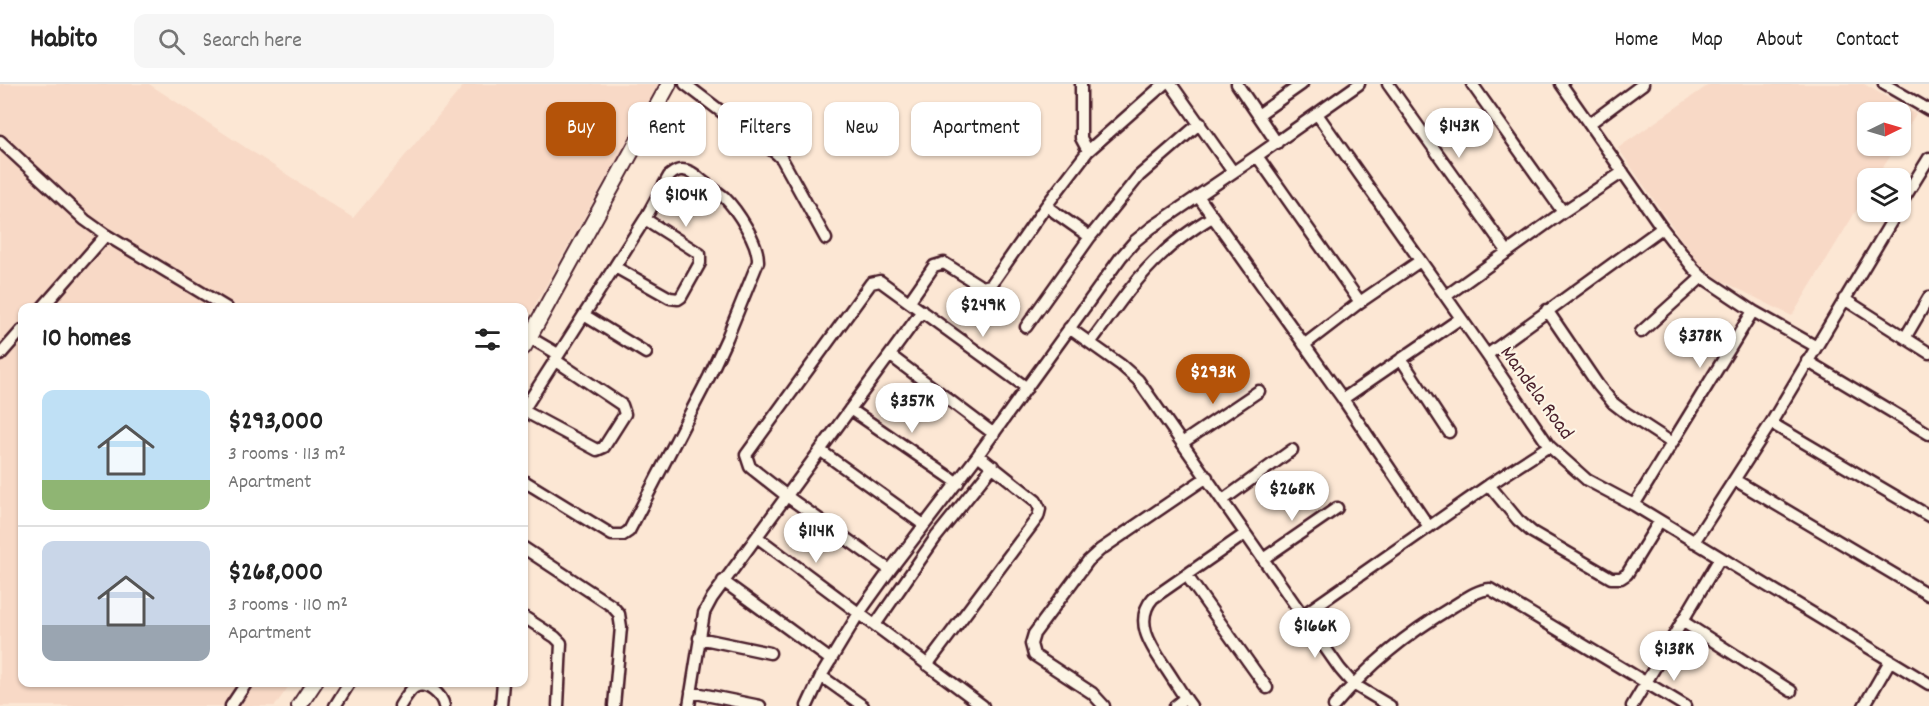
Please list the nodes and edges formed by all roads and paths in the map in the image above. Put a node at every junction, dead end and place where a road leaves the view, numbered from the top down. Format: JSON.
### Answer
{"nodes":[{"id":1,"x":669,"y":84,"type":"edge"},
{"id":2,"x":685,"y":84,"type":"edge"},
{"id":3,"x":1081,"y":84,"type":"edge"},
{"id":4,"x":1164,"y":84,"type":"edge"},
{"id":5,"x":1172,"y":84,"type":"edge"},
{"id":6,"x":1237,"y":84,"type":"edge"},
{"id":7,"x":1302,"y":84,"type":"edge"},
{"id":8,"x":1359,"y":84,"type":"edge"},
{"id":9,"x":1388,"y":84,"type":"edge"},
{"id":10,"x":1473,"y":84,"type":"edge"},
{"id":11,"x":1561,"y":84,"type":"edge"},
{"id":12,"x":1643,"y":84,"type":"edge"},
{"id":13,"x":1884,"y":84,"type":"edge"},
{"id":14,"x":1929,"y":110,"type":"edge"},
{"id":15,"x":1317,"y":114,"type":"junction"},
{"id":16,"x":1258,"y":116,"type":"junction"},
{"id":17,"x":1200,"y":123,"type":"junction"},
{"id":18,"x":1590,"y":124,"type":"junction"},
{"id":19,"x":0,"y":141,"type":"edge"},
{"id":20,"x":1276,"y":143,"type":"junction"},
{"id":21,"x":1088,"y":151,"type":"junction"},
{"id":22,"x":1257,"y":156,"type":"junction"},
{"id":23,"x":1929,"y":158,"type":"edge"},
{"id":24,"x":1233,"y":172,"type":"junction"},
{"id":25,"x":1623,"y":172,"type":"junction"},
{"id":26,"x":1911,"y":187,"type":"edge"},
{"id":27,"x":1198,"y":196,"type":"junction"},
{"id":28,"x":1046,"y":206,"type":"junction"},
{"id":29,"x":1563,"y":212,"type":"junction"},
{"id":30,"x":1212,"y":217,"type":"junction"},
{"id":31,"x":645,"y":219,"type":"junction"},
{"id":32,"x":1891,"y":222,"type":"edge"},
{"id":33,"x":1662,"y":228,"type":"junction"},
{"id":34,"x":106,"y":236,"type":"junction"},
{"id":35,"x":1090,"y":237,"type":"junction"},
{"id":36,"x":826,"y":239,"type":"dead end"},
{"id":37,"x":1507,"y":251,"type":"junction"},
{"id":38,"x":1420,"y":261,"type":"junction"},
{"id":39,"x":615,"y":267,"type":"junction"},
{"id":40,"x":1702,"y":277,"type":"junction"},
{"id":41,"x":1446,"y":296,"type":"junction"},
{"id":42,"x":1929,"y":297,"type":"edge"},
{"id":43,"x":1844,"y":299,"type":"junction"},
{"id":44,"x":909,"y":302,"type":"junction"},
{"id":45,"x":1360,"y":302,"type":"junction"},
{"id":46,"x":46,"y":303,"type":"edge"},
{"id":47,"x":219,"y":303,"type":"edge"},
{"id":48,"x":1547,"y":310,"type":"junction"},
{"id":49,"x":1753,"y":310,"type":"junction"},
{"id":50,"x":922,"y":311,"type":"junction"},
{"id":51,"x":584,"y":315,"type":"junction"},
{"id":52,"x":1461,"y":318,"type":"junction"},
{"id":53,"x":1026,"y":327,"type":"dead end"},
{"id":54,"x":1069,"y":328,"type":"junction"},
{"id":55,"x":1641,"y":332,"type":"dead end"},
{"id":56,"x":18,"y":335,"type":"edge"},
{"id":57,"x":528,"y":338,"type":"edge"},
{"id":58,"x":1905,"y":338,"type":"junction"},
{"id":59,"x":528,"y":343,"type":"edge"},
{"id":60,"x":1090,"y":343,"type":"junction"},
{"id":61,"x":1304,"y":345,"type":"junction"},
{"id":62,"x":1815,"y":346,"type":"junction"},
{"id":63,"x":646,"y":353,"type":"dead end"},
{"id":64,"x":1929,"y":353,"type":"edge"},
{"id":65,"x":0,"y":355,"type":"edge"},
{"id":66,"x":1487,"y":355,"type":"junction"},
{"id":67,"x":891,"y":356,"type":"junction"},
{"id":68,"x":556,"y":357,"type":"junction"},
{"id":69,"x":1401,"y":359,"type":"junction"},
{"id":70,"x":1807,"y":361,"type":"junction"},
{"id":71,"x":1027,"y":388,"type":"junction"},
{"id":72,"x":1259,"y":391,"type":"dead end"},
{"id":73,"x":1342,"y":399,"type":"junction"},
{"id":74,"x":528,"y":403,"type":"edge"},
{"id":75,"x":850,"y":409,"type":"junction"},
{"id":76,"x":528,"y":412,"type":"edge"},
{"id":77,"x":1771,"y":423,"type":"junction"},
{"id":78,"x":1449,"y":432,"type":"dead end"},
{"id":79,"x":994,"y":434,"type":"junction"},
{"id":80,"x":1929,"y":434,"type":"edge"},
{"id":81,"x":1182,"y":443,"type":"junction"},
{"id":82,"x":1672,"y":443,"type":"junction"},
{"id":83,"x":1549,"y":446,"type":"junction"},
{"id":84,"x":1292,"y":450,"type":"dead end"},
{"id":85,"x":821,"y":451,"type":"junction"},
{"id":86,"x":978,"y":455,"type":"junction"},
{"id":87,"x":993,"y":466,"type":"junction"},
{"id":88,"x":1207,"y":477,"type":"junction"},
{"id":89,"x":1735,"y":480,"type":"junction"},
{"id":90,"x":528,"y":483,"type":"edge"},
{"id":91,"x":958,"y":483,"type":"junction"},
{"id":92,"x":1489,"y":485,"type":"junction"},
{"id":93,"x":788,"y":497,"type":"junction"},
{"id":94,"x":1223,"y":500,"type":"junction"},
{"id":95,"x":1634,"y":505,"type":"junction"},
{"id":96,"x":1338,"y":508,"type":"dead end"},
{"id":97,"x":1929,"y":516,"type":"edge"},
{"id":98,"x":1659,"y":522,"type":"junction"},
{"id":99,"x":924,"y":525,"type":"junction"},
{"id":100,"x":1429,"y":527,"type":"junction"},
{"id":101,"x":1245,"y":534,"type":"junction"},
{"id":102,"x":757,"y":537,"type":"junction"},
{"id":103,"x":1694,"y":542,"type":"junction"},
{"id":104,"x":528,"y":551,"type":"edge"},
{"id":105,"x":1720,"y":558,"type":"junction"},
{"id":106,"x":1263,"y":559,"type":"junction"},
{"id":107,"x":890,"y":570,"type":"junction"},
{"id":108,"x":1187,"y":576,"type":"junction"},
{"id":109,"x":723,"y":581,"type":"junction"},
{"id":110,"x":1929,"y":595,"type":"edge"},
{"id":111,"x":859,"y":613,"type":"junction"},
{"id":112,"x":1303,"y":615,"type":"junction"},
{"id":113,"x":528,"y":620,"type":"edge"},
{"id":114,"x":1682,"y":621,"type":"junction"},
{"id":115,"x":875,"y":625,"type":"junction"},
{"id":116,"x":699,"y":638,"type":"junction"},
{"id":117,"x":770,"y":652,"type":"dead end"},
{"id":118,"x":831,"y":660,"type":"junction"},
{"id":119,"x":1890,"y":661,"type":"junction"},
{"id":120,"x":927,"y":665,"type":"junction"},
{"id":121,"x":821,"y":676,"type":"junction"},
{"id":122,"x":1647,"y":682,"type":"junction"},
{"id":123,"x":1353,"y":684,"type":"junction"},
{"id":124,"x":1929,"y":684,"type":"edge"},
{"id":125,"x":244,"y":687,"type":"edge"},
{"id":126,"x":312,"y":687,"type":"edge"},
{"id":127,"x":347,"y":687,"type":"edge"},
{"id":128,"x":414,"y":687,"type":"edge"},
{"id":129,"x":427,"y":687,"type":"edge"},
{"id":130,"x":503,"y":687,"type":"edge"},
{"id":131,"x":1267,"y":688,"type":"dead end"},
{"id":132,"x":1791,"y":691,"type":"dead end"},
{"id":133,"x":691,"y":692,"type":"junction"},
{"id":134,"x":1188,"y":702,"type":"edge"},
{"id":135,"x":231,"y":706,"type":"edge"},
{"id":136,"x":299,"y":706,"type":"edge"},
{"id":137,"x":335,"y":706,"type":"edge"},
{"id":138,"x":400,"y":706,"type":"edge"},
{"id":139,"x":444,"y":706,"type":"edge"},
{"id":140,"x":501,"y":706,"type":"edge"},
{"id":141,"x":558,"y":706,"type":"edge"},
{"id":142,"x":614,"y":706,"type":"edge"},
{"id":143,"x":688,"y":706,"type":"edge"},
{"id":144,"x":760,"y":706,"type":"edge"},
{"id":145,"x":807,"y":706,"type":"edge"},
{"id":146,"x":863,"y":706,"type":"edge"},
{"id":147,"x":983,"y":706,"type":"edge"},
{"id":148,"x":1104,"y":706,"type":"edge"},
{"id":149,"x":1175,"y":706,"type":"edge"},
{"id":150,"x":1334,"y":706,"type":"edge"},
{"id":151,"x":1390,"y":706,"type":"edge"},
{"id":152,"x":1632,"y":706,"type":"edge"},
{"id":153,"x":1685,"y":706,"type":"edge"},
{"id":154,"x":1864,"y":706,"type":"edge"}],
"edges":[{"from":1,"to":57,"type":"main road"},
{"from":2,"to":36,"type":"street"},
{"from":3,"to":21,"type":"street"},
{"from":4,"to":21,"type":"street"},
{"from":5,"to":17,"type":"street"},
{"from":6,"to":16,"type":"street"},
{"from":7,"to":16,"type":"street"},
{"from":8,"to":15,"type":"street"},
{"from":9,"to":37,"type":"street"},
{"from":10,"to":29,"type":"street"},
{"from":11,"to":18,"type":"street"},
{"from":12,"to":18,"type":"street"},
{"from":13,"to":14,"type":"street"},
{"from":15,"to":20,"type":"street"},
{"from":15,"to":38,"type":"street","name":"Mandela Road"},
{"from":16,"to":20,"type":"street"},
{"from":17,"to":24,"type":"street"},
{"from":17,"to":35,"type":"street"},
{"from":18,"to":25,"type":"street"},
{"from":19,"to":34,"type":"street"},
{"from":20,"to":22,"type":"street"},
{"from":21,"to":28,"type":"street"},
{"from":22,"to":24,"type":"street"},
{"from":22,"to":45,"type":"street"},
{"from":23,"to":26,"type":"street"},
{"from":24,"to":27,"type":"street"},
{"from":25,"to":29,"type":"street"},
{"from":25,"to":33,"type":"street"},
{"from":27,"to":30,"type":"street"},
{"from":27,"to":54,"type":"street"},
{"from":28,"to":35,"type":"street"},
{"from":28,"to":44,"type":"street"},
{"from":29,"to":37,"type":"street"},
{"from":30,"to":60,"type":"street"},
{"from":30,"to":61,"type":"street"},
{"from":31,"to":39,"type":"street"},
{"from":31,"to":39,"type":"street"},
{"from":31,"to":90,"type":"street"},
{"from":32,"to":43,"type":"street"},
{"from":33,"to":40,"type":"street"},
{"from":33,"to":48,"type":"street"},
{"from":34,"to":46,"type":"street"},
{"from":34,"to":47,"type":"street"},
{"from":35,"to":53,"type":"street"},
{"from":37,"to":41,"type":"street"},
{"from":38,"to":41,"type":"street","name":"Mandela Road"},
{"from":38,"to":45,"type":"street"},
{"from":39,"to":51,"type":"street"},
{"from":40,"to":49,"type":"street"},
{"from":40,"to":55,"type":"street"},
{"from":41,"to":52,"type":"street","name":"Mandela Road"},
{"from":42,"to":58,"type":"street"},
{"from":43,"to":58,"type":"street"},
{"from":43,"to":62,"type":"street"},
{"from":44,"to":50,"type":"street"},
{"from":44,"to":93,"type":"street"},
{"from":45,"to":61,"type":"street"},
{"from":48,"to":66,"type":"street"},
{"from":48,"to":82,"type":"street"},
{"from":49,"to":62,"type":"street"},
{"from":49,"to":82,"type":"street"},
{"from":50,"to":67,"type":"street"},
{"from":50,"to":71,"type":"street"},
{"from":51,"to":63,"type":"street"},
{"from":51,"to":68,"type":"street"},
{"from":52,"to":66,"type":"street","name":"Mandela Road"},
{"from":52,"to":69,"type":"street"},
{"from":54,"to":60,"type":"street"},
{"from":54,"to":71,"type":"street"},
{"from":56,"to":65,"type":"street"},
{"from":58,"to":64,"type":"street"},
{"from":59,"to":68,"type":"street"},
{"from":60,"to":81,"type":"street"},
{"from":61,"to":73,"type":"street"},
{"from":62,"to":70,"type":"street"},
{"from":66,"to":83,"type":"street","name":"Mandela Road"},
{"from":67,"to":75,"type":"street"},
{"from":67,"to":79,"type":"street"},
{"from":68,"to":74,"type":"street"},
{"from":68,"to":76,"type":"street"},
{"from":69,"to":73,"type":"street"},
{"from":69,"to":78,"type":"street"},
{"from":70,"to":77,"type":"street"},
{"from":70,"to":80,"type":"street"},
{"from":71,"to":79,"type":"street"},
{"from":72,"to":81,"type":"street"},
{"from":73,"to":100,"type":"street"},
{"from":75,"to":85,"type":"street"},
{"from":75,"to":91,"type":"street"},
{"from":77,"to":89,"type":"street"},
{"from":77,"to":97,"type":"street"},
{"from":79,"to":86,"type":"street"},
{"from":81,"to":88,"type":"street"},
{"from":82,"to":95,"type":"street"},
{"from":83,"to":92,"type":"street"},
{"from":83,"to":95,"type":"street","name":"Mandela Road"},
{"from":84,"to":94,"type":"street"},
{"from":85,"to":93,"type":"street"},
{"from":85,"to":99,"type":"street"},
{"from":86,"to":87,"type":"street"},
{"from":86,"to":91,"type":"street"},
{"from":87,"to":115,"type":"street"},
{"from":87,"to":120,"type":"street"},
{"from":88,"to":94,"type":"street"},
{"from":88,"to":148,"type":"street"},
{"from":89,"to":103,"type":"street"},
{"from":89,"to":110,"type":"street"},
{"from":91,"to":99,"type":"street"},
{"from":92,"to":98,"type":"street"},
{"from":92,"to":100,"type":"street"},
{"from":93,"to":102,"type":"street"},
{"from":93,"to":107,"type":"street"},
{"from":94,"to":101,"type":"street"},
{"from":95,"to":98,"type":"street","name":"Mandela Road"},
{"from":96,"to":106,"type":"street"},
{"from":98,"to":103,"type":"street","name":"Mandela Road"},
{"from":99,"to":107,"type":"street"},
{"from":100,"to":112,"type":"street"},
{"from":101,"to":106,"type":"street"},
{"from":101,"to":108,"type":"street"},
{"from":102,"to":109,"type":"street"},
{"from":102,"to":111,"type":"street"},
{"from":103,"to":105,"type":"street","name":"Mandela Road"},
{"from":104,"to":142,"type":"street"},
{"from":105,"to":114,"type":"street"},
{"from":105,"to":119,"type":"street","name":"Mandela Road"},
{"from":106,"to":112,"type":"street"},
{"from":107,"to":111,"type":"street"},
{"from":108,"to":131,"type":"street"},
{"from":108,"to":134,"type":"street"},
{"from":109,"to":116,"type":"street"},
{"from":109,"to":118,"type":"street"},
{"from":111,"to":115,"type":"street"},
{"from":111,"to":118,"type":"street"},
{"from":112,"to":123,"type":"street"},
{"from":113,"to":141,"type":"street"},
{"from":114,"to":122,"type":"street"},
{"from":114,"to":132,"type":"street"},
{"from":115,"to":120,"type":"street"},
{"from":116,"to":117,"type":"street"},
{"from":116,"to":133,"type":"street"},
{"from":118,"to":121,"type":"street"},
{"from":119,"to":124,"type":"street","name":"Mandela Road"},
{"from":119,"to":154,"type":"street"},
{"from":120,"to":147,"type":"street"},
{"from":121,"to":145,"type":"street"},
{"from":121,"to":146,"type":"street"},
{"from":122,"to":123,"type":"street"},
{"from":122,"to":152,"type":"street"},
{"from":122,"to":153,"type":"street"},
{"from":123,"to":150,"type":"street"},
{"from":123,"to":151,"type":"street"},
{"from":125,"to":135,"type":"street"},
{"from":126,"to":136,"type":"main road"},
{"from":127,"to":137,"type":"street"},
{"from":128,"to":138,"type":"street"},
{"from":129,"to":139,"type":"street"},
{"from":130,"to":140,"type":"street"},
{"from":133,"to":143,"type":"street"},
{"from":133,"to":144,"type":"street"},
{"from":134,"to":149,"type":"street"}]}
